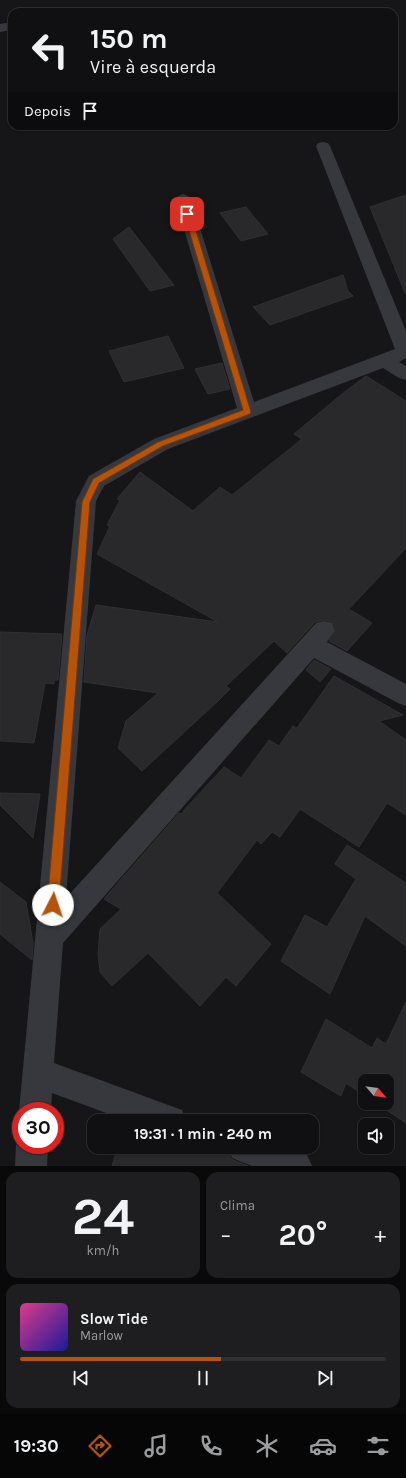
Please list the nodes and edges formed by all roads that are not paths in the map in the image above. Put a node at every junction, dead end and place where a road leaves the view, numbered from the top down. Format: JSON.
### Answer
{"nodes":[{"id":1,"x":323,"y":146,"type":"dead end"},
{"id":2,"x":183,"y":199,"type":"dead end"},
{"id":3,"x":405,"y":351,"type":"edge"},
{"id":4,"x":384,"y":360,"type":"junction"},
{"id":5,"x":406,"y":374,"type":"edge"},
{"id":6,"x":248,"y":412,"type":"junction"},
{"id":7,"x":406,"y":696,"type":"edge"},
{"id":8,"x":51,"y":936,"type":"junction"},
{"id":9,"x":39,"y":1073,"type":"junction"},
{"id":10,"x":36,"y":1102,"type":"edge"},
{"id":11,"x":152,"y":1114,"type":"edge"},
{"id":12,"x":32,"y":1154,"type":"edge"},
{"id":13,"x":263,"y":1154,"type":"edge"},
{"id":14,"x":31,"y":1166,"type":"edge"},
{"id":15,"x":296,"y":1166,"type":"edge"}],
"edges":[{"from":1,"to":3,"type":"street"},
{"from":2,"to":6,"type":"street"},
{"from":3,"to":4,"type":"street"},
{"from":4,"to":5,"type":"street"},
{"from":4,"to":6,"type":"street"},
{"from":6,"to":8,"type":"street"},
{"from":7,"to":8,"type":"street"},
{"from":8,"to":9,"type":"street"},
{"from":9,"to":10,"type":"street"},
{"from":9,"to":11,"type":"street"},
{"from":12,"to":14,"type":"street"},
{"from":13,"to":15,"type":"street"}]}
